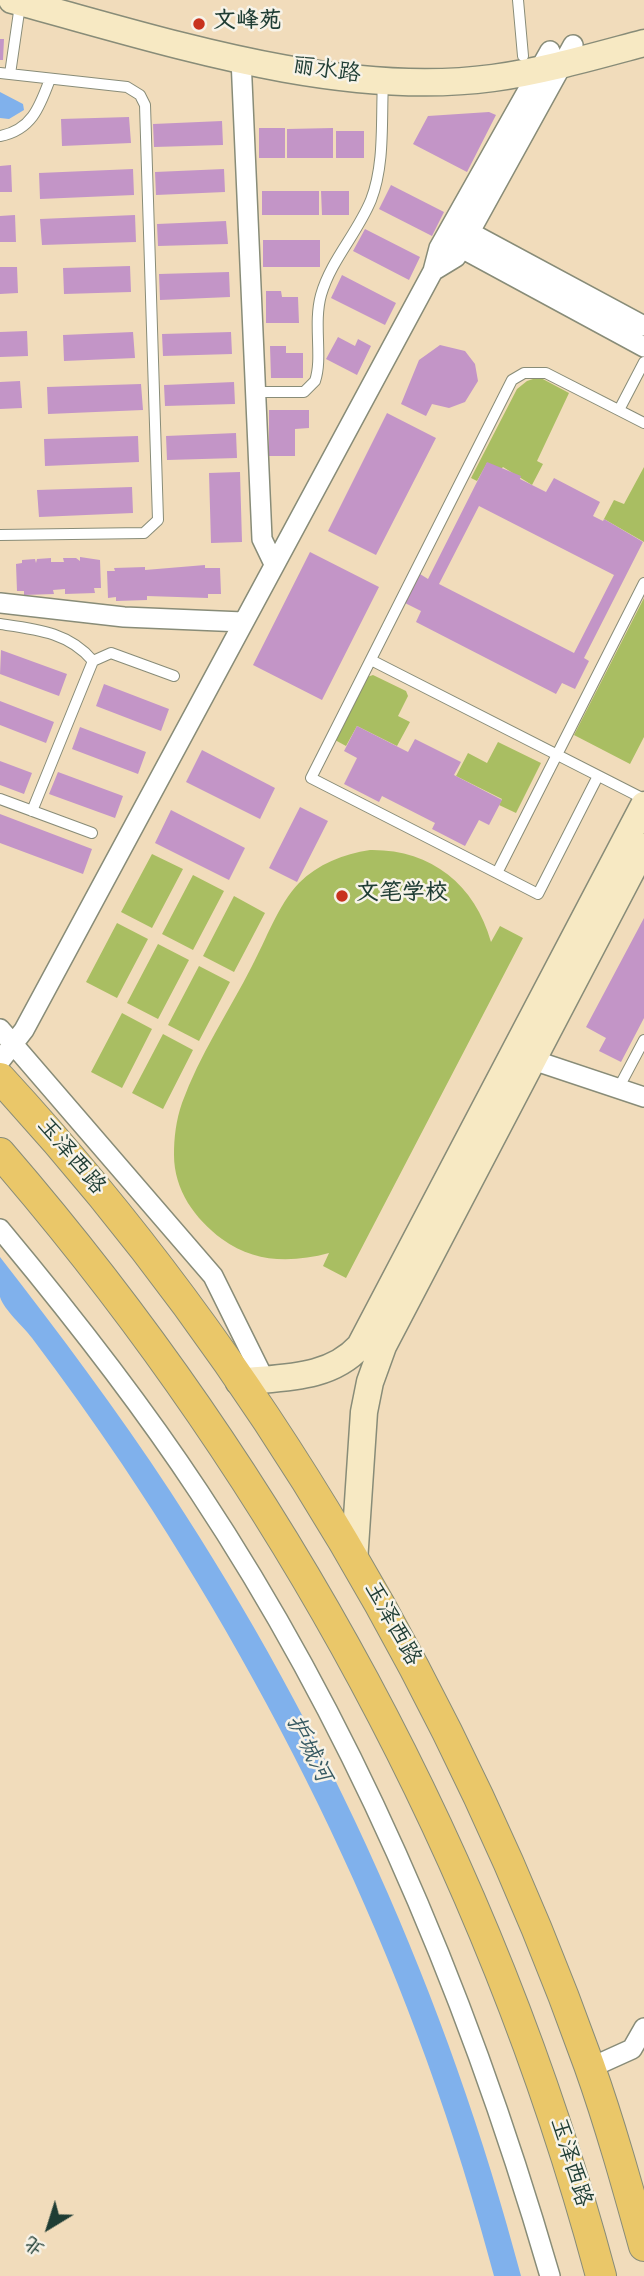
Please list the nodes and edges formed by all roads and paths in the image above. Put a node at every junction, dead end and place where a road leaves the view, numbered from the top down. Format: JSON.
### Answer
{"nodes":[{"id":1,"x":72,"y":0,"type":"edge"},
{"id":2,"x":517,"y":0,"type":"edge"},
{"id":3,"x":16,"y":1,"type":"edge"},
{"id":4,"x":644,"y":26,"type":"edge"},
{"id":5,"x":644,"y":43,"type":"edge"},
{"id":6,"x":549,"y":57,"type":"junction"},
{"id":7,"x":241,"y":58,"type":"junction"},
{"id":8,"x":5,"y":74,"type":"edge"},
{"id":9,"x":50,"y":79,"type":"junction"},
{"id":10,"x":383,"y":79,"type":"junction"},
{"id":11,"x":0,"y":136,"type":"edge"},
{"id":12,"x":457,"y":236,"type":"junction"},
{"id":13,"x":644,"y":326,"type":"edge"},
{"id":14,"x":644,"y":347,"type":"edge"},
{"id":15,"x":644,"y":362,"type":"edge"},
{"id":16,"x":256,"y":393,"type":"junction"},
{"id":17,"x":619,"y":410,"type":"junction"},
{"id":18,"x":644,"y":423,"type":"edge"},
{"id":19,"x":0,"y":535,"type":"edge"},
{"id":20,"x":274,"y":564,"type":"junction"},
{"id":21,"x":644,"y":583,"type":"edge"},
{"id":22,"x":0,"y":603,"type":"edge"},
{"id":23,"x":243,"y":622,"type":"junction"},
{"id":24,"x":0,"y":624,"type":"edge"},
{"id":25,"x":371,"y":660,"type":"junction"},
{"id":26,"x":93,"y":661,"type":"junction"},
{"id":27,"x":174,"y":676,"type":"dead end"},
{"id":28,"x":557,"y":755,"type":"junction"},
{"id":29,"x":598,"y":776,"type":"junction"},
{"id":30,"x":0,"y":799,"type":"edge"},
{"id":31,"x":644,"y":799,"type":"edge"},
{"id":32,"x":644,"y":806,"type":"edge"},
{"id":33,"x":32,"y":811,"type":"junction"},
{"id":34,"x":92,"y":833,"type":"dead end"},
{"id":35,"x":644,"y":847,"type":"edge"},
{"id":36,"x":497,"y":873,"type":"junction"},
{"id":37,"x":0,"y":1029,"type":"edge"},
{"id":38,"x":644,"y":1040,"type":"edge"},
{"id":39,"x":14,"y":1045,"type":"junction"},
{"id":40,"x":533,"y":1060,"type":"junction"},
{"id":41,"x":0,"y":1061,"type":"edge"},
{"id":42,"x":0,"y":1078,"type":"edge"},
{"id":43,"x":618,"y":1089,"type":"junction"},
{"id":44,"x":644,"y":1097,"type":"edge"},
{"id":45,"x":0,"y":1153,"type":"edge"},
{"id":46,"x":0,"y":1229,"type":"edge"},
{"id":47,"x":252,"y":1381,"type":"junction"},
{"id":48,"x":354,"y":1562,"type":"junction"},
{"id":49,"x":644,"y":2028,"type":"edge"},
{"id":50,"x":590,"y":2068,"type":"junction"},
{"id":51,"x":644,"y":2245,"type":"edge"},
{"id":52,"x":550,"y":2276,"type":"edge"},
{"id":53,"x":601,"y":2276,"type":"edge"}],
"edges":[{"from":1,"to":6,"type":"street","name":"丽水路"},
{"from":2,"to":6,"type":"lane"},
{"from":3,"to":7,"type":"street","name":"丽水路"},
{"from":3,"to":8,"type":"lane"},
{"from":4,"to":6,"type":"street","name":"丽水路"},
{"from":5,"to":6,"type":"street","name":"丽水路"},
{"from":6,"to":10,"type":"street","name":"丽水路"},
{"from":6,"to":12,"type":"street"},
{"from":7,"to":10,"type":"street","name":"丽水路"},
{"from":7,"to":16,"type":"street"},
{"from":8,"to":9,"type":"lane"},
{"from":9,"to":11,"type":"lane"},
{"from":9,"to":19,"type":"lane"},
{"from":10,"to":16,"type":"lane"},
{"from":12,"to":13,"type":"street"},
{"from":12,"to":14,"type":"street"},
{"from":12,"to":20,"type":"street"},
{"from":15,"to":17,"type":"lane"},
{"from":16,"to":20,"type":"street"},
{"from":17,"to":18,"type":"lane"},
{"from":17,"to":25,"type":"lane"},
{"from":20,"to":23,"type":"street"},
{"from":21,"to":28,"type":"lane"},
{"from":22,"to":23,"type":"street"},
{"from":23,"to":39,"type":"street"},
{"from":24,"to":26,"type":"lane"},
{"from":25,"to":28,"type":"lane"},
{"from":25,"to":36,"type":"lane"},
{"from":26,"to":27,"type":"lane"},
{"from":26,"to":33,"type":"lane"},
{"from":28,"to":29,"type":"lane"},
{"from":28,"to":36,"type":"lane"},
{"from":29,"to":31,"type":"lane"},
{"from":29,"to":36,"type":"lane"},
{"from":30,"to":33,"type":"lane"},
{"from":32,"to":47,"type":"street"},
{"from":33,"to":34,"type":"lane"},
{"from":35,"to":40,"type":"street"},
{"from":37,"to":39,"type":"street"},
{"from":38,"to":43,"type":"lane"},
{"from":39,"to":41,"type":"street"},
{"from":39,"to":47,"type":"street"},
{"from":40,"to":43,"type":"street"},
{"from":40,"to":48,"type":"street"},
{"from":42,"to":47,"type":"main road","name":"玉泽西路"},
{"from":43,"to":44,"type":"street"},
{"from":45,"to":53,"type":"main road","name":"玉泽西路"},
{"from":46,"to":52,"type":"street"},
{"from":47,"to":48,"type":"main road","name":"玉泽西路"},
{"from":48,"to":50,"type":"main road","name":"玉泽西路"},
{"from":49,"to":50,"type":"street"},
{"from":50,"to":51,"type":"main road","name":"玉泽西路"}]}
